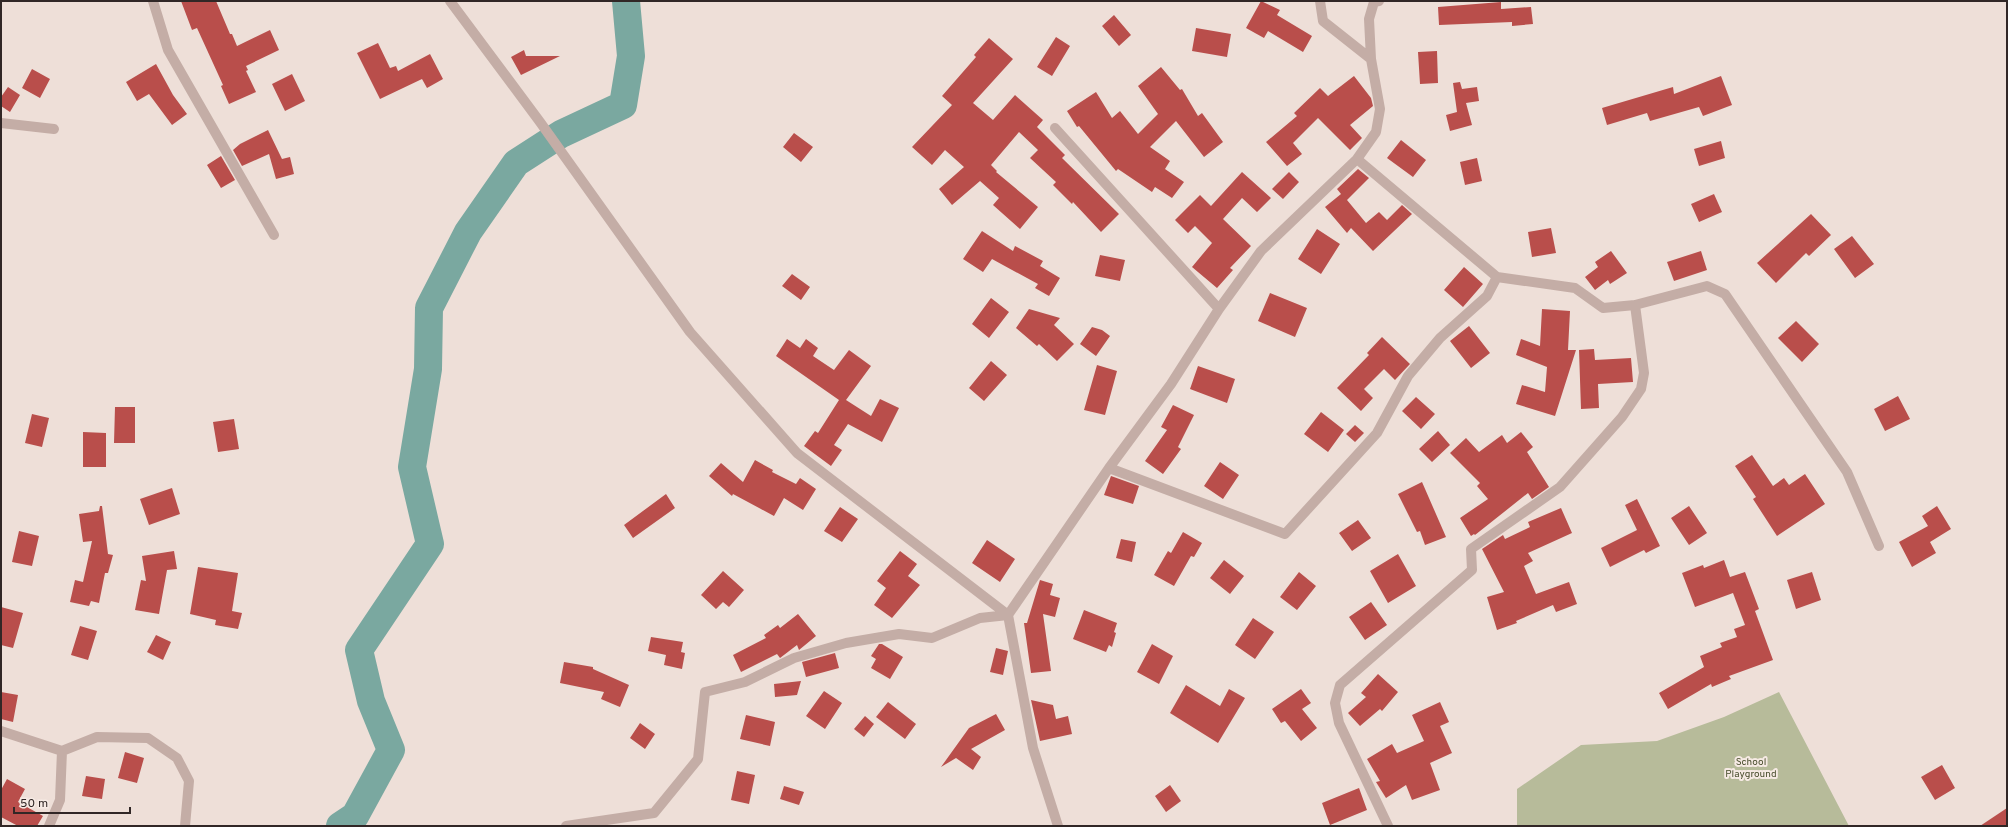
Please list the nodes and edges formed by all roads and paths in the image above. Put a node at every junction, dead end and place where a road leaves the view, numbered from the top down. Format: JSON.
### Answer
{"nodes":[{"id":1,"x":153,"y":1,"type":"edge"},
{"id":2,"x":450,"y":1,"type":"edge"},
{"id":3,"x":1320,"y":1,"type":"edge"},
{"id":4,"x":1379,"y":1,"type":"edge"},
{"id":5,"x":1371,"y":59,"type":"junction"},
{"id":6,"x":1,"y":123,"type":"edge"},
{"id":7,"x":1055,"y":128,"type":"dead end"},
{"id":8,"x":54,"y":129,"type":"dead end"},
{"id":9,"x":1358,"y":159,"type":"junction"},
{"id":10,"x":274,"y":235,"type":"dead end"},
{"id":11,"x":1497,"y":277,"type":"junction"},
{"id":12,"x":1635,"y":305,"type":"junction"},
{"id":13,"x":1219,"y":309,"type":"junction"},
{"id":14,"x":1109,"y":468,"type":"junction"},
{"id":15,"x":1879,"y":546,"type":"dead end"},
{"id":16,"x":1008,"y":615,"type":"junction"},
{"id":17,"x":1,"y":731,"type":"edge"},
{"id":18,"x":62,"y":751,"type":"junction"},
{"id":19,"x":49,"y":826,"type":"edge"},
{"id":20,"x":184,"y":826,"type":"edge"},
{"id":21,"x":566,"y":826,"type":"edge"},
{"id":22,"x":1058,"y":826,"type":"edge"},
{"id":23,"x":1388,"y":826,"type":"edge"}],
"edges":[{"from":1,"to":10,"type":"street"},
{"from":2,"to":16,"type":"street"},
{"from":3,"to":5,"type":"street"},
{"from":4,"to":5,"type":"street"},
{"from":5,"to":9,"type":"street"},
{"from":6,"to":8,"type":"street"},
{"from":7,"to":13,"type":"street"},
{"from":9,"to":11,"type":"street"},
{"from":9,"to":13,"type":"street"},
{"from":11,"to":12,"type":"street"},
{"from":11,"to":14,"type":"street"},
{"from":12,"to":15,"type":"street"},
{"from":12,"to":23,"type":"street"},
{"from":13,"to":14,"type":"street"},
{"from":14,"to":16,"type":"street"},
{"from":16,"to":21,"type":"street"},
{"from":16,"to":22,"type":"street"},
{"from":17,"to":18,"type":"street"},
{"from":18,"to":19,"type":"street"},
{"from":18,"to":20,"type":"street"}]}
